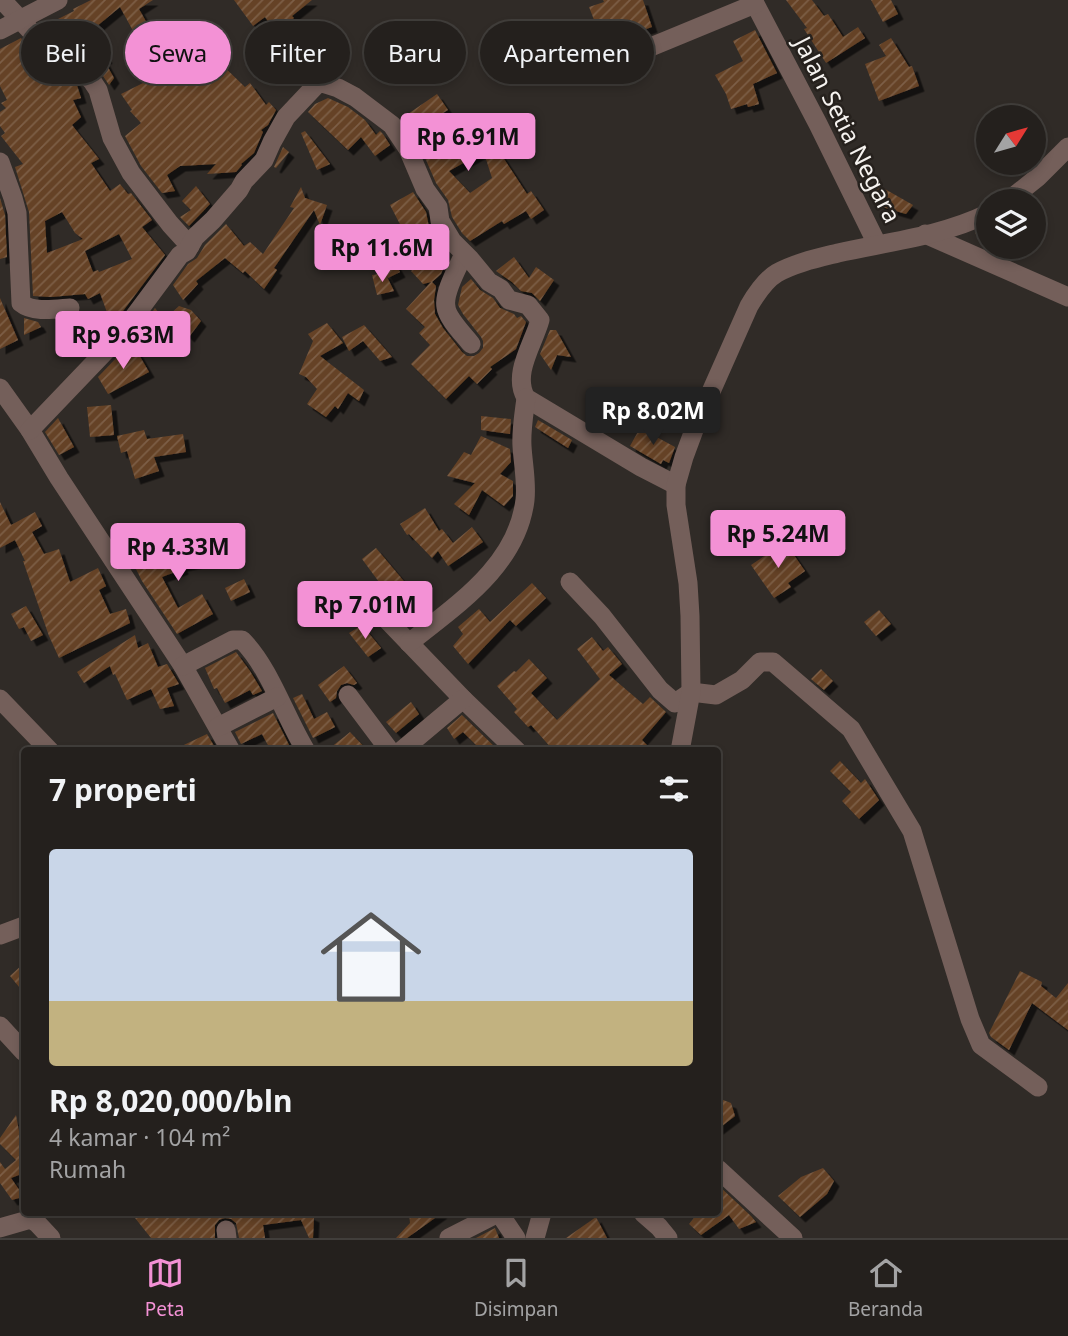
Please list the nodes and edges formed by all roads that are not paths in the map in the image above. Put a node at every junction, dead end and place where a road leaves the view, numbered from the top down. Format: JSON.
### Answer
{"nodes":[{"id":1,"x":2,"y":0,"type":"edge"},
{"id":2,"x":58,"y":0,"type":"edge"},
{"id":3,"x":754,"y":2,"type":"edge"},
{"id":4,"x":21,"y":19,"type":"junction"},
{"id":5,"x":0,"y":30,"type":"edge"},
{"id":6,"x":654,"y":45,"type":"edge"},
{"id":7,"x":1068,"y":146,"type":"edge"},
{"id":8,"x":0,"y":162,"type":"edge"},
{"id":9,"x":1023,"y":189,"type":"edge"},
{"id":10,"x":976,"y":219,"type":"edge"},
{"id":11,"x":925,"y":234,"type":"junction"},
{"id":12,"x":877,"y":244,"type":"junction"},
{"id":13,"x":190,"y":246,"type":"junction"},
{"id":14,"x":464,"y":254,"type":"junction"},
{"id":15,"x":1068,"y":297,"type":"edge"},
{"id":16,"x":71,"y":308,"type":"dead end"},
{"id":17,"x":471,"y":344,"type":"dead end"},
{"id":18,"x":0,"y":388,"type":"edge"},
{"id":19,"x":526,"y":398,"type":"junction"},
{"id":20,"x":30,"y":430,"type":"junction"},
{"id":21,"x":677,"y":485,"type":"junction"},
{"id":22,"x":570,"y":582,"type":"dead end"},
{"id":23,"x":365,"y":597,"type":"dead end"},
{"id":24,"x":409,"y":643,"type":"junction"},
{"id":25,"x":183,"y":666,"type":"junction"},
{"id":26,"x":691,"y":692,"type":"junction"},
{"id":27,"x":348,"y":695,"type":"dead end"},
{"id":28,"x":277,"y":697,"type":"junction"},
{"id":29,"x":0,"y":699,"type":"edge"},
{"id":30,"x":463,"y":699,"type":"junction"},
{"id":31,"x":218,"y":727,"type":"junction"},
{"id":32,"x":46,"y":747,"type":"edge"},
{"id":33,"x":229,"y":747,"type":"edge"},
{"id":34,"x":299,"y":747,"type":"edge"},
{"id":35,"x":387,"y":747,"type":"edge"},
{"id":36,"x":406,"y":747,"type":"edge"},
{"id":37,"x":513,"y":747,"type":"edge"},
{"id":38,"x":681,"y":747,"type":"edge"},
{"id":39,"x":21,"y":927,"type":"edge"},
{"id":40,"x":0,"y":934,"type":"edge"},
{"id":41,"x":0,"y":1026,"type":"edge"},
{"id":42,"x":21,"y":1049,"type":"edge"},
{"id":43,"x":1038,"y":1087,"type":"dead end"},
{"id":44,"x":721,"y":1172,"type":"edge"},
{"id":45,"x":30,"y":1216,"type":"edge"},
{"id":46,"x":493,"y":1216,"type":"edge"},
{"id":47,"x":501,"y":1216,"type":"edge"},
{"id":48,"x":541,"y":1216,"type":"edge"},
{"id":49,"x":646,"y":1216,"type":"edge"},
{"id":50,"x":0,"y":1228,"type":"edge"},
{"id":51,"x":51,"y":1238,"type":"edge"},
{"id":52,"x":449,"y":1238,"type":"edge"},
{"id":53,"x":516,"y":1238,"type":"edge"},
{"id":54,"x":535,"y":1238,"type":"edge"},
{"id":55,"x":668,"y":1238,"type":"edge"},
{"id":56,"x":793,"y":1238,"type":"edge"}],
"edges":[{"from":1,"to":4,"type":"street"},
{"from":2,"to":4,"type":"street"},
{"from":3,"to":6,"type":"street"},
{"from":3,"to":12,"type":"street","name":"Jalan Setia Negara"},
{"from":4,"to":5,"type":"street"},
{"from":4,"to":13,"type":"street"},
{"from":7,"to":9,"type":"street"},
{"from":8,"to":16,"type":"street"},
{"from":10,"to":11,"type":"street"},
{"from":11,"to":12,"type":"street"},
{"from":11,"to":15,"type":"street"},
{"from":12,"to":21,"type":"street"},
{"from":13,"to":14,"type":"street"},
{"from":13,"to":20,"type":"street"},
{"from":14,"to":17,"type":"street"},
{"from":14,"to":19,"type":"street"},
{"from":18,"to":20,"type":"street"},
{"from":19,"to":21,"type":"street"},
{"from":19,"to":24,"type":"street"},
{"from":20,"to":25,"type":"street"},
{"from":21,"to":26,"type":"street"},
{"from":22,"to":26,"type":"street"},
{"from":23,"to":24,"type":"street"},
{"from":24,"to":30,"type":"street"},
{"from":25,"to":28,"type":"street"},
{"from":25,"to":31,"type":"street"},
{"from":26,"to":38,"type":"street"},
{"from":26,"to":43,"type":"street"},
{"from":27,"to":35,"type":"street"},
{"from":28,"to":31,"type":"street"},
{"from":28,"to":34,"type":"street"},
{"from":29,"to":32,"type":"street"},
{"from":30,"to":36,"type":"street"},
{"from":30,"to":37,"type":"street"},
{"from":31,"to":33,"type":"street"},
{"from":39,"to":40,"type":"street"},
{"from":41,"to":42,"type":"street"},
{"from":44,"to":56,"type":"street"},
{"from":45,"to":50,"type":"street"},
{"from":45,"to":51,"type":"street"},
{"from":46,"to":52,"type":"street"},
{"from":47,"to":53,"type":"street"},
{"from":48,"to":54,"type":"street"},
{"from":49,"to":55,"type":"street"}]}
